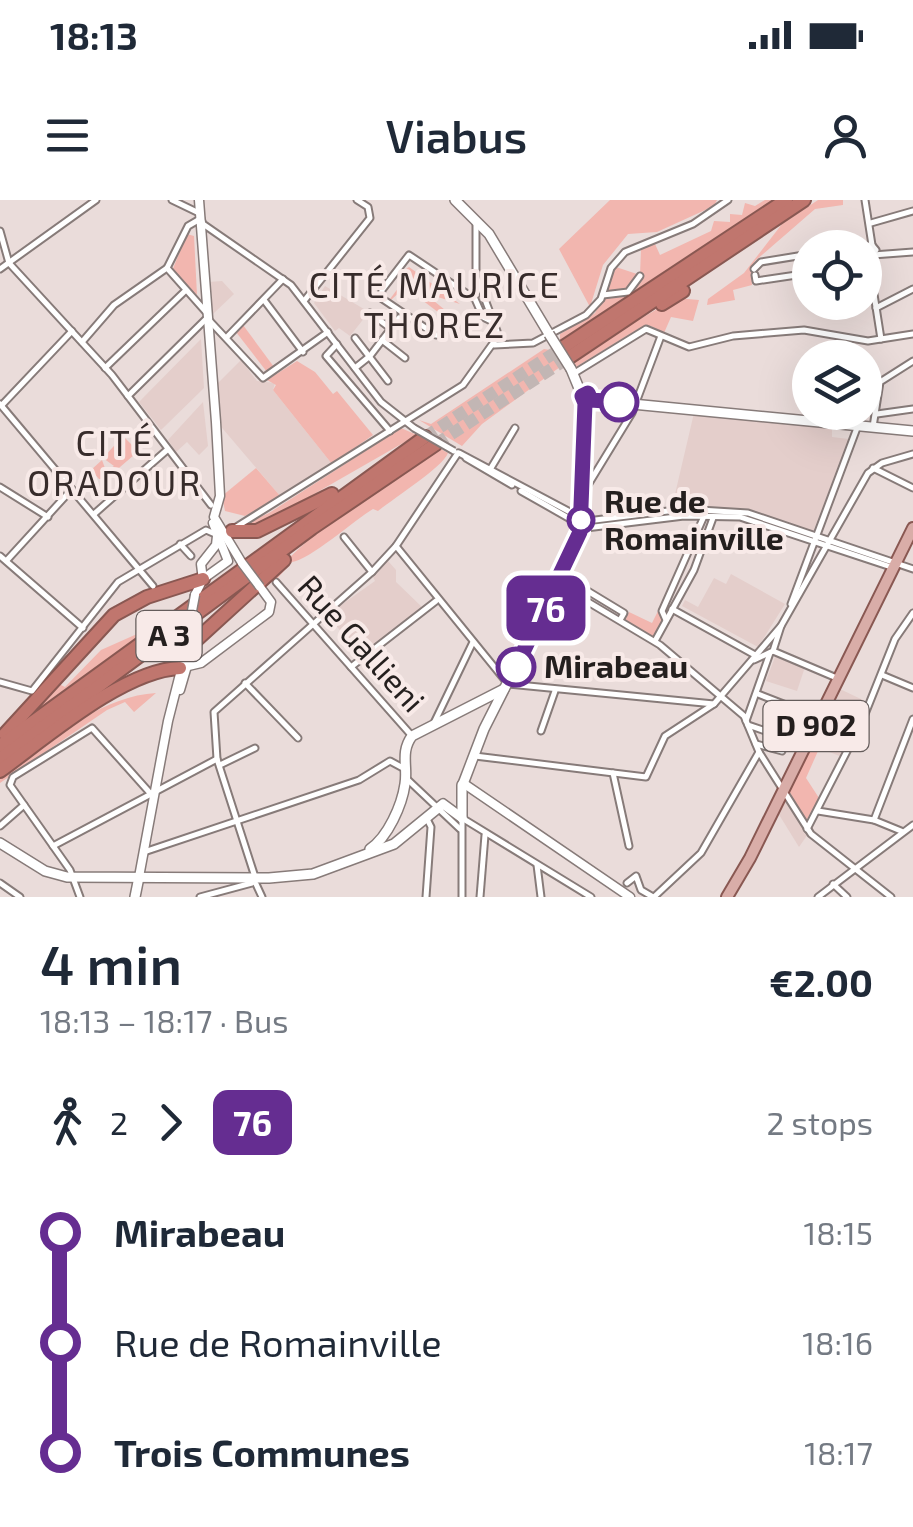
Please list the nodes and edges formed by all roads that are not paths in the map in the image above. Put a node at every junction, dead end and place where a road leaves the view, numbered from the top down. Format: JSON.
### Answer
{"nodes":[{"id":1,"x":96,"y":200,"type":"edge"},
{"id":2,"x":172,"y":200,"type":"edge"},
{"id":3,"x":199,"y":200,"type":"edge"},
{"id":4,"x":357,"y":200,"type":"edge"},
{"id":5,"x":456,"y":200,"type":"edge"},
{"id":6,"x":728,"y":200,"type":"edge"},
{"id":7,"x":866,"y":200,"type":"edge"},
{"id":8,"x":796,"y":201,"type":"edge"},
{"id":9,"x":913,"y":211,"type":"edge"},
{"id":10,"x":198,"y":215,"type":"junction"},
{"id":11,"x":478,"y":218,"type":"junction"},
{"id":12,"x":870,"y":223,"type":"junction"},
{"id":13,"x":870,"y":230,"type":"edge"},
{"id":14,"x":0,"y":231,"type":"edge"},
{"id":15,"x":772,"y":233,"type":"dead end"},
{"id":16,"x":882,"y":251,"type":"edge"},
{"id":17,"x":913,"y":252,"type":"edge"},
{"id":18,"x":792,"y":257,"type":"edge"},
{"id":19,"x":9,"y":262,"type":"junction"},
{"id":20,"x":0,"y":268,"type":"edge"},
{"id":21,"x":167,"y":268,"type":"junction"},
{"id":22,"x":640,"y":276,"type":"dead end"},
{"id":23,"x":792,"y":276,"type":"edge"},
{"id":24,"x":283,"y":279,"type":"junction"},
{"id":25,"x":913,"y":289,"type":"edge"},
{"id":26,"x":185,"y":291,"type":"junction"},
{"id":27,"x":603,"y":291,"type":"junction"},
{"id":28,"x":683,"y":292,"type":"dead end"},
{"id":29,"x":264,"y":300,"type":"junction"},
{"id":30,"x":304,"y":301,"type":"junction"},
{"id":31,"x":882,"y":305,"type":"edge"},
{"id":32,"x":370,"y":313,"type":"dead end"},
{"id":33,"x":207,"y":315,"type":"junction"},
{"id":34,"x":399,"y":318,"type":"dead end"},
{"id":35,"x":878,"y":320,"type":"edge"},
{"id":36,"x":496,"y":323,"type":"junction"},
{"id":37,"x":619,"y":323,"type":"junction"},
{"id":38,"x":390,"y":328,"type":"junction"},
{"id":39,"x":72,"y":331,"type":"junction"},
{"id":40,"x":328,"y":332,"type":"junction"},
{"id":41,"x":549,"y":334,"type":"junction"},
{"id":42,"x":913,"y":334,"type":"edge"},
{"id":43,"x":436,"y":335,"type":"dead end"},
{"id":44,"x":228,"y":336,"type":"junction"},
{"id":45,"x":662,"y":336,"type":"junction"},
{"id":46,"x":355,"y":338,"type":"dead end"},
{"id":47,"x":882,"y":339,"type":"junction"},
{"id":48,"x":382,"y":340,"type":"junction"},
{"id":49,"x":82,"y":342,"type":"junction"},
{"id":50,"x":337,"y":344,"type":"junction"},
{"id":51,"x":492,"y":344,"type":"junction"},
{"id":52,"x":303,"y":352,"type":"junction"},
{"id":53,"x":370,"y":356,"type":"junction"},
{"id":54,"x":405,"y":358,"type":"dead end"},
{"id":55,"x":913,"y":361,"type":"edge"},
{"id":56,"x":569,"y":362,"type":"junction"},
{"id":57,"x":105,"y":368,"type":"junction"},
{"id":58,"x":355,"y":368,"type":"junction"},
{"id":59,"x":388,"y":380,"type":"dead end"},
{"id":60,"x":882,"y":381,"type":"edge"},
{"id":61,"x":128,"y":396,"type":"junction"},
{"id":62,"x":586,"y":399,"type":"junction"},
{"id":63,"x":636,"y":404,"type":"junction"},
{"id":64,"x":1,"y":405,"type":"edge"},
{"id":65,"x":913,"y":409,"type":"edge"},
{"id":66,"x":882,"y":413,"type":"edge"},
{"id":67,"x":792,"y":418,"type":"edge"},
{"id":68,"x":406,"y":422,"type":"junction"},
{"id":69,"x":515,"y":428,"type":"dead end"},
{"id":70,"x":882,"y":428,"type":"edge"},
{"id":71,"x":856,"y":430,"type":"edge"},
{"id":72,"x":390,"y":431,"type":"junction"},
{"id":73,"x":913,"y":431,"type":"edge"},
{"id":74,"x":425,"y":436,"type":"junction"},
{"id":75,"x":584,"y":437,"type":"junction"},
{"id":76,"x":168,"y":449,"type":"junction"},
{"id":77,"x":459,"y":453,"type":"junction"},
{"id":78,"x":913,"y":454,"type":"edge"},
{"id":79,"x":873,"y":468,"type":"junction"},
{"id":80,"x":491,"y":469,"type":"junction"},
{"id":81,"x":353,"y":485,"type":"junction"},
{"id":82,"x":0,"y":487,"type":"edge"},
{"id":83,"x":913,"y":488,"type":"edge"},
{"id":84,"x":72,"y":489,"type":"junction"},
{"id":85,"x":585,"y":490,"type":"junction"},
{"id":86,"x":220,"y":496,"type":"junction"},
{"id":87,"x":211,"y":505,"type":"junction"},
{"id":88,"x":336,"y":511,"type":"junction"},
{"id":89,"x":705,"y":512,"type":"junction"},
{"id":90,"x":715,"y":513,"type":"junction"},
{"id":91,"x":94,"y":514,"type":"junction"},
{"id":92,"x":48,"y":517,"type":"junction"},
{"id":93,"x":581,"y":523,"type":"junction"},
{"id":94,"x":913,"y":528,"type":"edge"},
{"id":95,"x":225,"y":534,"type":"junction"},
{"id":96,"x":344,"y":537,"type":"dead end"},
{"id":97,"x":815,"y":539,"type":"junction"},
{"id":98,"x":180,"y":544,"type":"junction"},
{"id":99,"x":830,"y":545,"type":"junction"},
{"id":100,"x":396,"y":546,"type":"junction"},
{"id":101,"x":0,"y":556,"type":"edge"},
{"id":102,"x":191,"y":556,"type":"dead end"},
{"id":103,"x":8,"y":559,"type":"junction"},
{"id":104,"x":228,"y":561,"type":"junction"},
{"id":105,"x":240,"y":561,"type":"junction"},
{"id":106,"x":895,"y":565,"type":"junction"},
{"id":107,"x":139,"y":568,"type":"junction"},
{"id":108,"x":913,"y":569,"type":"edge"},
{"id":109,"x":372,"y":572,"type":"junction"},
{"id":110,"x":560,"y":580,"type":"junction"},
{"id":111,"x":276,"y":582,"type":"dead end"},
{"id":112,"x":153,"y":586,"type":"dead end"},
{"id":113,"x":200,"y":589,"type":"junction"},
{"id":114,"x":436,"y":601,"type":"junction"},
{"id":115,"x":672,"y":609,"type":"junction"},
{"id":116,"x":789,"y":612,"type":"junction"},
{"id":117,"x":913,"y":614,"type":"edge"},
{"id":118,"x":666,"y":620,"type":"junction"},
{"id":119,"x":312,"y":622,"type":"junction"},
{"id":120,"x":83,"y":628,"type":"junction"},
{"id":121,"x":779,"y":628,"type":"junction"},
{"id":122,"x":193,"y":632,"type":"junction"},
{"id":123,"x":655,"y":641,"type":"junction"},
{"id":124,"x":473,"y":642,"type":"junction"},
{"id":125,"x":771,"y":652,"type":"junction"},
{"id":126,"x":753,"y":658,"type":"junction"},
{"id":127,"x":352,"y":666,"type":"junction"},
{"id":128,"x":183,"y":667,"type":"junction"},
{"id":129,"x":882,"y":675,"type":"junction"},
{"id":130,"x":839,"y":678,"type":"junction"},
{"id":131,"x":0,"y":682,"type":"edge"},
{"id":132,"x":245,"y":683,"type":"junction"},
{"id":133,"x":507,"y":686,"type":"junction"},
{"id":134,"x":913,"y":688,"type":"edge"},
{"id":135,"x":98,"y":689,"type":"junction"},
{"id":136,"x":556,"y":692,"type":"junction"},
{"id":137,"x":757,"y":694,"type":"junction"},
{"id":138,"x":720,"y":698,"type":"junction"},
{"id":139,"x":484,"y":700,"type":"junction"},
{"id":140,"x":714,"y":704,"type":"junction"},
{"id":141,"x":493,"y":714,"type":"junction"},
{"id":142,"x":820,"y":718,"type":"junction"},
{"id":143,"x":913,"y":719,"type":"edge"},
{"id":144,"x":781,"y":720,"type":"dead end"},
{"id":145,"x":747,"y":723,"type":"junction"},
{"id":146,"x":433,"y":725,"type":"junction"},
{"id":147,"x":541,"y":730,"type":"dead end"},
{"id":148,"x":776,"y":734,"type":"junction"},
{"id":149,"x":412,"y":736,"type":"junction"},
{"id":150,"x":0,"y":738,"type":"edge"},
{"id":151,"x":298,"y":738,"type":"dead end"},
{"id":152,"x":42,"y":740,"type":"junction"},
{"id":153,"x":756,"y":744,"type":"junction"},
{"id":154,"x":0,"y":746,"type":"edge"},
{"id":155,"x":806,"y":746,"type":"junction"},
{"id":156,"x":255,"y":748,"type":"dead end"},
{"id":157,"x":782,"y":751,"type":"dead end"},
{"id":158,"x":759,"y":752,"type":"junction"},
{"id":159,"x":475,"y":758,"type":"junction"},
{"id":160,"x":0,"y":759,"type":"edge"},
{"id":161,"x":218,"y":762,"type":"junction"},
{"id":162,"x":481,"y":770,"type":"dead end"},
{"id":163,"x":0,"y":771,"type":"edge"},
{"id":164,"x":405,"y":773,"type":"junction"},
{"id":165,"x":613,"y":773,"type":"junction"},
{"id":166,"x":463,"y":783,"type":"junction"},
{"id":167,"x":153,"y":791,"type":"junction"},
{"id":168,"x":784,"y":791,"type":"junction"},
{"id":169,"x":24,"y":805,"type":"junction"},
{"id":170,"x":440,"y":806,"type":"junction"},
{"id":171,"x":818,"y":811,"type":"junction"},
{"id":172,"x":426,"y":817,"type":"junction"},
{"id":173,"x":462,"y":818,"type":"junction"},
{"id":174,"x":874,"y":820,"type":"junction"},
{"id":175,"x":238,"y":822,"type":"junction"},
{"id":176,"x":913,"y":825,"type":"edge"},
{"id":177,"x":0,"y":826,"type":"edge"},
{"id":178,"x":807,"y":828,"type":"junction"},
{"id":179,"x":462,"y":832,"type":"junction"},
{"id":180,"x":903,"y":832,"type":"junction"},
{"id":181,"x":485,"y":835,"type":"junction"},
{"id":182,"x":386,"y":842,"type":"junction"},
{"id":183,"x":0,"y":843,"type":"edge"},
{"id":184,"x":53,"y":846,"type":"junction"},
{"id":185,"x":629,"y":846,"type":"dead end"},
{"id":186,"x":144,"y":852,"type":"junction"},
{"id":187,"x":537,"y":865,"type":"junction"},
{"id":188,"x":853,"y":866,"type":"junction"},
{"id":189,"x":554,"y":874,"type":"junction"},
{"id":190,"x":73,"y":877,"type":"junction"},
{"id":191,"x":139,"y":877,"type":"junction"},
{"id":192,"x":539,"y":878,"type":"junction"},
{"id":193,"x":627,"y":883,"type":"dead end"},
{"id":194,"x":0,"y":884,"type":"edge"},
{"id":195,"x":833,"y":884,"type":"junction"},
{"id":196,"x":256,"y":885,"type":"edge"},
{"id":197,"x":582,"y":894,"type":"edge"},
{"id":198,"x":20,"y":897,"type":"edge"},
{"id":199,"x":80,"y":897,"type":"edge"},
{"id":200,"x":135,"y":897,"type":"edge"},
{"id":201,"x":200,"y":897,"type":"edge"},
{"id":202,"x":426,"y":897,"type":"edge"},
{"id":203,"x":462,"y":897,"type":"edge"},
{"id":204,"x":480,"y":897,"type":"edge"},
{"id":205,"x":541,"y":897,"type":"edge"},
{"id":206,"x":591,"y":897,"type":"edge"},
{"id":207,"x":630,"y":897,"type":"edge"},
{"id":208,"x":653,"y":897,"type":"edge"},
{"id":209,"x":727,"y":897,"type":"edge"},
{"id":210,"x":818,"y":897,"type":"edge"},
{"id":211,"x":848,"y":897,"type":"edge"},
{"id":212,"x":892,"y":897,"type":"edge"}],
"edges":[{"from":1,"to":19,"type":"street"},
{"from":2,"to":10,"type":"street"},
{"from":3,"to":10,"type":"street"},
{"from":4,"to":30,"type":"street"},
{"from":5,"to":11,"type":"main road"},
{"from":6,"to":27,"type":"street"},
{"from":7,"to":12,"type":"street"},
{"from":8,"to":15,"type":"highway"},
{"from":8,"to":37,"type":"highway"},
{"from":8,"to":56,"type":"highway"},
{"from":9,"to":12,"type":"street"},
{"from":10,"to":21,"type":"street"},
{"from":10,"to":24,"type":"street"},
{"from":10,"to":33,"type":"street"},
{"from":11,"to":36,"type":"street"},
{"from":11,"to":41,"type":"main road"},
{"from":12,"to":13,"type":"street"},
{"from":14,"to":19,"type":"street"},
{"from":16,"to":17,"type":"street"},
{"from":18,"to":23,"type":"street"},
{"from":19,"to":20,"type":"street"},
{"from":19,"to":39,"type":"street"},
{"from":21,"to":26,"type":"street"},
{"from":21,"to":49,"type":"street"},
{"from":22,"to":27,"type":"street"},
{"from":24,"to":29,"type":"street"},
{"from":24,"to":30,"type":"street"},
{"from":25,"to":31,"type":"street"},
{"from":26,"to":33,"type":"street"},
{"from":26,"to":57,"type":"street"},
{"from":27,"to":41,"type":"street"},
{"from":28,"to":37,"type":"highway"},
{"from":29,"to":44,"type":"street"},
{"from":29,"to":52,"type":"street"},
{"from":30,"to":40,"type":"street"},
{"from":32,"to":38,"type":"street"},
{"from":33,"to":44,"type":"street"},
{"from":33,"to":61,"type":"street"},
{"from":33,"to":86,"type":"street"},
{"from":34,"to":38,"type":"street"},
{"from":35,"to":47,"type":"street"},
{"from":36,"to":43,"type":"street"},
{"from":36,"to":51,"type":"street"},
{"from":37,"to":56,"type":"highway"},
{"from":38,"to":48,"type":"street"},
{"from":39,"to":49,"type":"street"},
{"from":39,"to":64,"type":"street"},
{"from":40,"to":50,"type":"street"},
{"from":40,"to":52,"type":"street"},
{"from":41,"to":51,"type":"street"},
{"from":41,"to":56,"type":"main road","bridge":true},
{"from":42,"to":47,"type":"street"},
{"from":44,"to":52,"type":"street"},
{"from":45,"to":47,"type":"street"},
{"from":45,"to":56,"type":"street"},
{"from":45,"to":63,"type":"street"},
{"from":46,"to":53,"type":"street"},
{"from":48,"to":53,"type":"street"},
{"from":48,"to":54,"type":"street"},
{"from":49,"to":57,"type":"street"},
{"from":50,"to":58,"type":"street"},
{"from":50,"to":72,"type":"street"},
{"from":51,"to":68,"type":"street"},
{"from":53,"to":58,"type":"street"},
{"from":53,"to":59,"type":"street"},
{"from":55,"to":60,"type":"street"},
{"from":56,"to":62,"type":"main road"},
{"from":57,"to":61,"type":"street"},
{"from":58,"to":68,"type":"street"},
{"from":61,"to":76,"type":"street"},
{"from":62,"to":63,"type":"main road"},
{"from":62,"to":75,"type":"main road"},
{"from":63,"to":67,"type":"main road"},
{"from":63,"to":85,"type":"street"},
{"from":64,"to":84,"type":"street"},
{"from":65,"to":66,"type":"street"},
{"from":68,"to":72,"type":"street"},
{"from":68,"to":74,"type":"street"},
{"from":69,"to":80,"type":"street"},
{"from":70,"to":73,"type":"main road"},
{"from":71,"to":97,"type":"street"},
{"from":72,"to":95,"type":"street"},
{"from":74,"to":77,"type":"street","bridge":true},
{"from":74,"to":81,"type":"highway","number":"A 3"},
{"from":74,"to":88,"type":"highway","number":"A 3"},
{"from":75,"to":85,"type":"main road"},
{"from":75,"to":93,"type":"main road"},
{"from":76,"to":87,"type":"street"},
{"from":76,"to":91,"type":"street"},
{"from":77,"to":80,"type":"street"},
{"from":77,"to":93,"type":"street"},
{"from":77,"to":100,"type":"street"},
{"from":78,"to":79,"type":"street"},
{"from":79,"to":83,"type":"street"},
{"from":79,"to":99,"type":"street"},
{"from":80,"to":93,"type":"street"},
{"from":81,"to":95,"type":"highway"},
{"from":81,"to":154,"type":"highway","number":"A 3"},
{"from":82,"to":92,"type":"street"},
{"from":84,"to":91,"type":"street"},
{"from":84,"to":92,"type":"street"},
{"from":85,"to":93,"type":"main road"},
{"from":86,"to":87,"type":"street"},
{"from":86,"to":95,"type":"street"},
{"from":87,"to":95,"type":"street"},
{"from":88,"to":122,"type":"highway"},
{"from":88,"to":135,"type":"highway","number":"A 3"},
{"from":89,"to":90,"type":"street"},
{"from":89,"to":93,"type":"street"},
{"from":89,"to":118,"type":"street"},
{"from":90,"to":97,"type":"street"},
{"from":90,"to":115,"type":"street"},
{"from":91,"to":107,"type":"street"},
{"from":92,"to":103,"type":"street"},
{"from":93,"to":110,"type":"main road"},
{"from":94,"to":106,"type":"main road","number":"D 902"},
{"from":95,"to":98,"type":"street"},
{"from":95,"to":104,"type":"street"},
{"from":95,"to":105,"type":"street"},
{"from":95,"to":113,"type":"street"},
{"from":96,"to":109,"type":"street"},
{"from":97,"to":99,"type":"street"},
{"from":97,"to":116,"type":"street"},
{"from":98,"to":102,"type":"street"},
{"from":98,"to":107,"type":"street"},
{"from":99,"to":106,"type":"street"},
{"from":99,"to":116,"type":"street"},
{"from":100,"to":109,"type":"street"},
{"from":100,"to":114,"type":"street"},
{"from":101,"to":103,"type":"street"},
{"from":103,"to":120,"type":"street"},
{"from":104,"to":105,"type":"street"},
{"from":104,"to":113,"type":"street"},
{"from":105,"to":128,"type":"street","bridge":true},
{"from":106,"to":108,"type":"street"},
{"from":106,"to":130,"type":"main road","number":"D 902"},
{"from":107,"to":112,"type":"street"},
{"from":107,"to":120,"type":"street"},
{"from":109,"to":119,"type":"street"},
{"from":110,"to":123,"type":"street"},
{"from":110,"to":133,"type":"main road"},
{"from":111,"to":119,"type":"street","name":"Rue Gallieni"},
{"from":113,"to":122,"type":"street","bridge":true},
{"from":113,"to":122,"type":"street","bridge":true},
{"from":113,"to":150,"type":"highway"},
{"from":114,"to":124,"type":"street"},
{"from":114,"to":127,"type":"street"},
{"from":115,"to":118,"type":"street"},
{"from":115,"to":126,"type":"street"},
{"from":116,"to":121,"type":"street"},
{"from":117,"to":129,"type":"street"},
{"from":118,"to":123,"type":"street"},
{"from":119,"to":127,"type":"street","name":"Rue Gallieni"},
{"from":119,"to":132,"type":"street"},
{"from":120,"to":131,"type":"street"},
{"from":121,"to":125,"type":"street"},
{"from":121,"to":126,"type":"street"},
{"from":122,"to":128,"type":"street"},
{"from":123,"to":138,"type":"street"},
{"from":124,"to":133,"type":"street"},
{"from":124,"to":146,"type":"street"},
{"from":125,"to":126,"type":"street"},
{"from":125,"to":130,"type":"street"},
{"from":125,"to":137,"type":"street"},
{"from":126,"to":138,"type":"street"},
{"from":127,"to":149,"type":"street","name":"Rue Gallieni"},
{"from":128,"to":152,"type":"highway"},
{"from":128,"to":167,"type":"street"},
{"from":129,"to":134,"type":"street"},
{"from":129,"to":171,"type":"street"},
{"from":130,"to":142,"type":"main road","number":"D 902"},
{"from":132,"to":151,"type":"street"},
{"from":132,"to":161,"type":"street"},
{"from":133,"to":136,"type":"street"},
{"from":133,"to":139,"type":"main road"},
{"from":133,"to":141,"type":"main road"},
{"from":135,"to":152,"type":"highway"},
{"from":135,"to":160,"type":"highway","number":"A 3"},
{"from":136,"to":140,"type":"street"},
{"from":136,"to":147,"type":"street"},
{"from":137,"to":142,"type":"street"},
{"from":137,"to":145,"type":"street"},
{"from":138,"to":140,"type":"street"},
{"from":138,"to":145,"type":"street"},
{"from":139,"to":141,"type":"main road"},
{"from":139,"to":146,"type":"main road"},
{"from":140,"to":165,"type":"street"},
{"from":141,"to":159,"type":"main road"},
{"from":142,"to":155,"type":"main road","number":"D 902"},
{"from":143,"to":174,"type":"street"},
{"from":144,"to":148,"type":"street"},
{"from":145,"to":148,"type":"street"},
{"from":145,"to":153,"type":"street"},
{"from":146,"to":149,"type":"main road"},
{"from":148,"to":155,"type":"street"},
{"from":149,"to":164,"type":"main road"},
{"from":152,"to":163,"type":"highway"},
{"from":153,"to":157,"type":"street"},
{"from":153,"to":158,"type":"street"},
{"from":155,"to":168,"type":"main road","number":"D 902"},
{"from":156,"to":161,"type":"street"},
{"from":158,"to":168,"type":"street"},
{"from":158,"to":208,"type":"street"},
{"from":159,"to":162,"type":"street"},
{"from":159,"to":165,"type":"street"},
{"from":159,"to":166,"type":"main road"},
{"from":161,"to":167,"type":"street"},
{"from":161,"to":175,"type":"street"},
{"from":164,"to":170,"type":"street"},
{"from":164,"to":175,"type":"street"},
{"from":164,"to":182,"type":"main road"},
{"from":165,"to":185,"type":"street"},
{"from":166,"to":173,"type":"main road"},
{"from":166,"to":207,"type":"street"},
{"from":167,"to":169,"type":"street"},
{"from":167,"to":184,"type":"street"},
{"from":167,"to":186,"type":"street"},
{"from":168,"to":178,"type":"street"},
{"from":168,"to":209,"type":"main road","number":"D 902"},
{"from":169,"to":177,"type":"street"},
{"from":169,"to":184,"type":"street"},
{"from":170,"to":172,"type":"main road"},
{"from":170,"to":173,"type":"main road"},
{"from":170,"to":179,"type":"street"},
{"from":171,"to":174,"type":"street"},
{"from":171,"to":178,"type":"street"},
{"from":172,"to":182,"type":"main road"},
{"from":172,"to":202,"type":"street"},
{"from":173,"to":179,"type":"street"},
{"from":173,"to":181,"type":"street"},
{"from":174,"to":180,"type":"street"},
{"from":175,"to":186,"type":"street"},
{"from":175,"to":196,"type":"street"},
{"from":176,"to":180,"type":"street"},
{"from":178,"to":188,"type":"street"},
{"from":179,"to":203,"type":"street"},
{"from":180,"to":188,"type":"street"},
{"from":181,"to":187,"type":"street"},
{"from":181,"to":204,"type":"street"},
{"from":182,"to":196,"type":"main road"},
{"from":183,"to":190,"type":"main road"},
{"from":184,"to":190,"type":"street"},
{"from":186,"to":191,"type":"street"},
{"from":187,"to":189,"type":"street"},
{"from":187,"to":192,"type":"street"},
{"from":188,"to":195,"type":"street"},
{"from":188,"to":212,"type":"street"},
{"from":189,"to":192,"type":"street"},
{"from":189,"to":197,"type":"street"},
{"from":190,"to":191,"type":"main road"},
{"from":190,"to":199,"type":"street"},
{"from":191,"to":196,"type":"main road"},
{"from":191,"to":200,"type":"main road"},
{"from":192,"to":205,"type":"street"},
{"from":193,"to":208,"type":"street"},
{"from":194,"to":198,"type":"street"},
{"from":195,"to":210,"type":"street"},
{"from":195,"to":211,"type":"street"},
{"from":196,"to":201,"type":"street"},
{"from":197,"to":206,"type":"street"}]}
